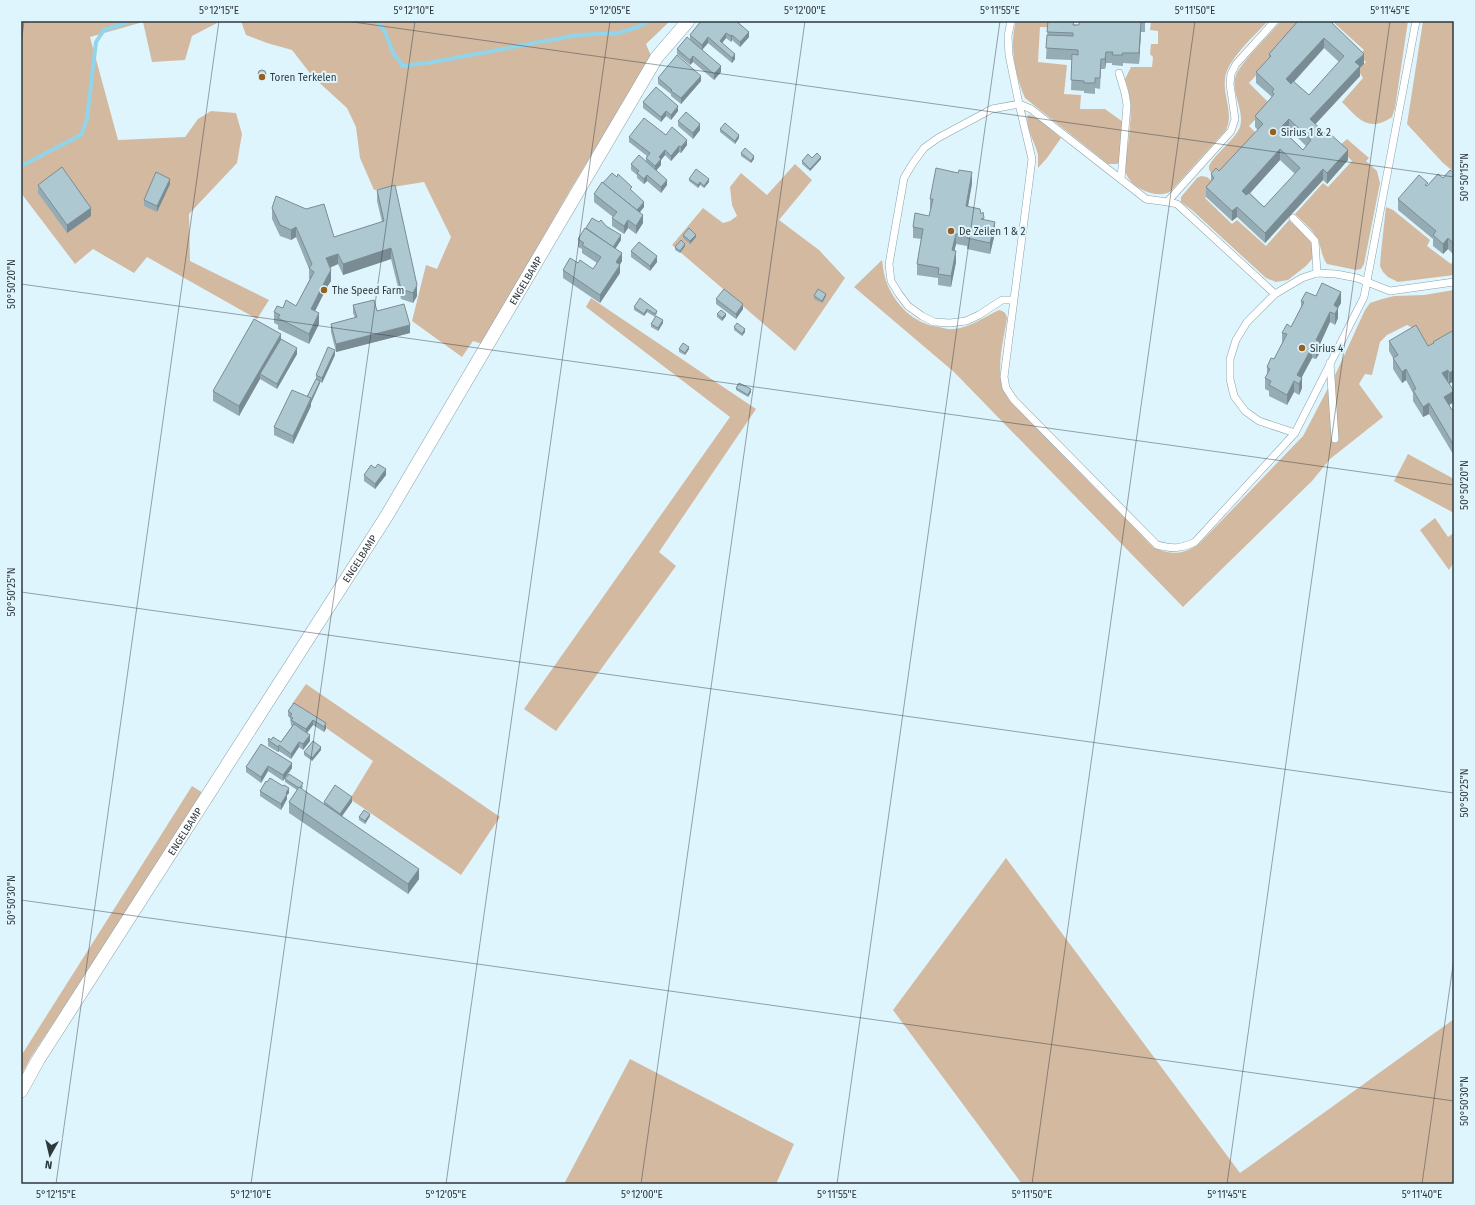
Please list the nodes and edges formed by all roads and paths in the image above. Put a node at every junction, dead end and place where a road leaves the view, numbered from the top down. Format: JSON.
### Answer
{"nodes":[{"id":1,"x":688,"y":21,"type":"edge"},
{"id":2,"x":1011,"y":21,"type":"edge"},
{"id":3,"x":1275,"y":21,"type":"edge"},
{"id":4,"x":1416,"y":21,"type":"edge"},
{"id":5,"x":1119,"y":73,"type":"dead end"},
{"id":6,"x":1019,"y":104,"type":"junction"},
{"id":7,"x":1121,"y":179,"type":"junction"},
{"id":8,"x":1168,"y":201,"type":"junction"},
{"id":9,"x":1293,"y":218,"type":"dead end"},
{"id":10,"x":1317,"y":273,"type":"junction"},
{"id":11,"x":1366,"y":282,"type":"junction"},
{"id":12,"x":1454,"y":282,"type":"edge"},
{"id":13,"x":1275,"y":294,"type":"junction"},
{"id":14,"x":1013,"y":300,"type":"junction"},
{"id":15,"x":1330,"y":363,"type":"junction"},
{"id":16,"x":1295,"y":434,"type":"junction"},
{"id":17,"x":1335,"y":439,"type":"dead end"},
{"id":18,"x":21,"y":1091,"type":"edge"}],
"edges":[{"from":1,"to":18,"type":"street","name":"ENGELBAMP"},
{"from":2,"to":6,"type":"lane"},
{"from":3,"to":8,"type":"lane"},
{"from":4,"to":11,"type":"lane"},
{"from":5,"to":7,"type":"lane"},
{"from":6,"to":7,"type":"lane"},
{"from":6,"to":14,"type":"lane"},
{"from":6,"to":14,"type":"lane"},
{"from":7,"to":8,"type":"lane"},
{"from":8,"to":13,"type":"lane"},
{"from":9,"to":10,"type":"lane"},
{"from":10,"to":11,"type":"lane"},
{"from":10,"to":13,"type":"lane"},
{"from":11,"to":12,"type":"lane"},
{"from":11,"to":15,"type":"lane"},
{"from":13,"to":16,"type":"lane"},
{"from":14,"to":16,"type":"lane"},
{"from":15,"to":16,"type":"lane"},
{"from":15,"to":17,"type":"lane"}]}
